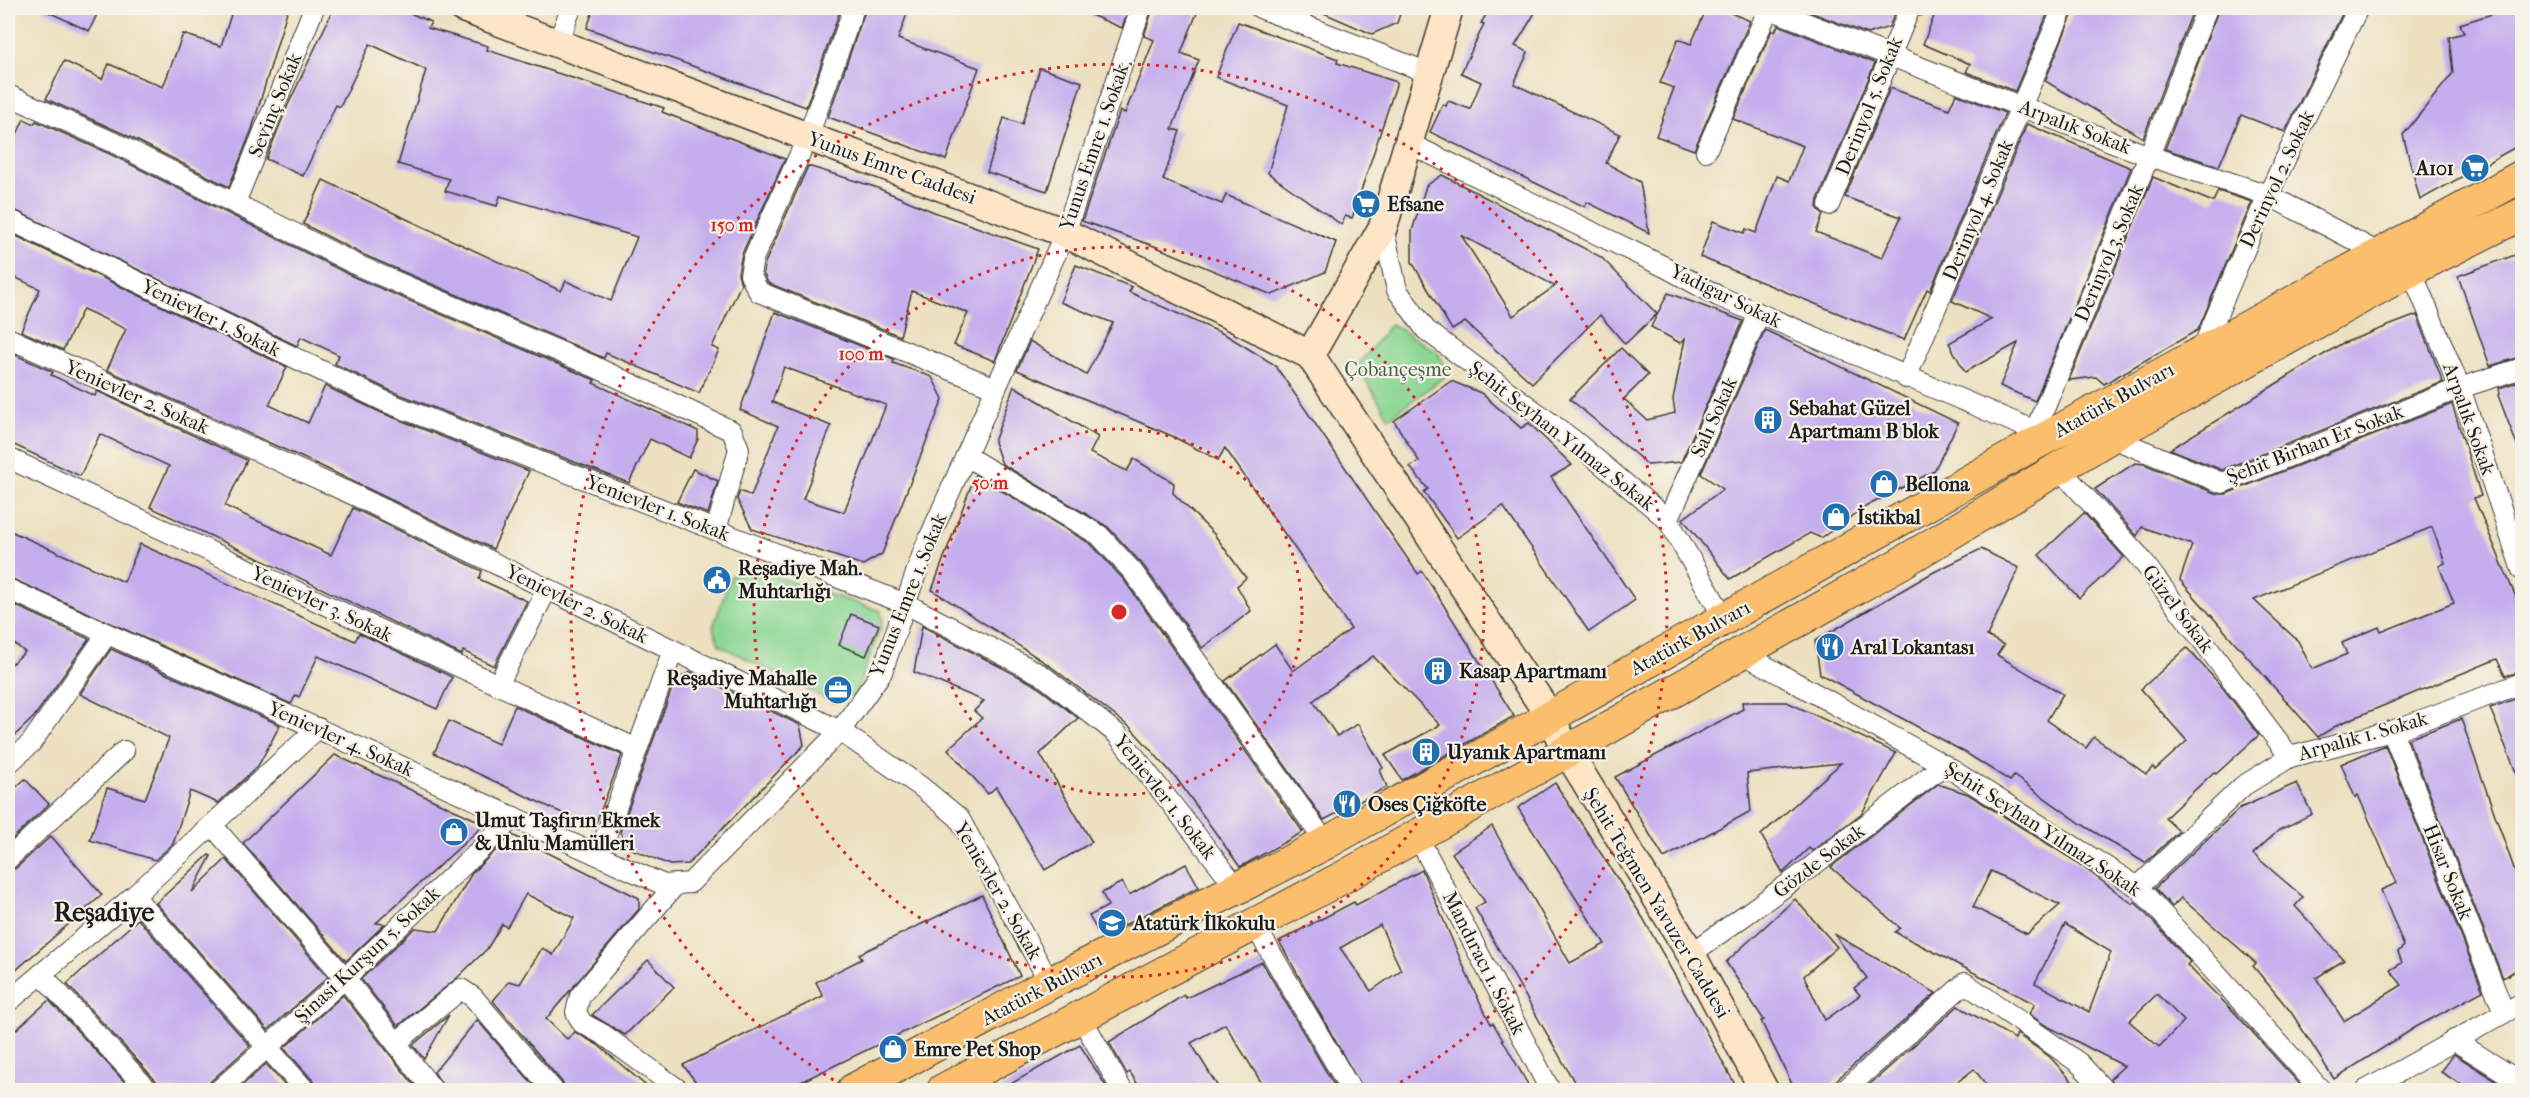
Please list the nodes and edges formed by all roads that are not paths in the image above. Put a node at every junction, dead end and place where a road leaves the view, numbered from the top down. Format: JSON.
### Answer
{"nodes":[{"id":1,"x":314,"y":8,"type":"edge"},
{"id":2,"x":463,"y":8,"type":"edge"},
{"id":3,"x":571,"y":8,"type":"edge"},
{"id":4,"x":854,"y":8,"type":"edge"},
{"id":5,"x":1141,"y":8,"type":"edge"},
{"id":6,"x":1260,"y":8,"type":"edge"},
{"id":7,"x":1449,"y":8,"type":"edge"},
{"id":8,"x":1768,"y":8,"type":"edge"},
{"id":9,"x":1910,"y":8,"type":"edge"},
{"id":10,"x":2063,"y":8,"type":"edge"},
{"id":11,"x":2207,"y":8,"type":"edge"},
{"id":12,"x":2358,"y":8,"type":"edge"},
{"id":13,"x":558,"y":43,"type":"junction"},
{"id":14,"x":1890,"y":54,"type":"junction"},
{"id":15,"x":1429,"y":73,"type":"junction"},
{"id":16,"x":8,"y":95,"type":"edge"},
{"id":17,"x":2022,"y":107,"type":"junction"},
{"id":18,"x":808,"y":136,"type":"junction"},
{"id":19,"x":1408,"y":143,"type":"junction"},
{"id":20,"x":1706,"y":151,"type":"dead end"},
{"id":21,"x":2149,"y":156,"type":"junction"},
{"id":22,"x":2523,"y":176,"type":"edge"},
{"id":23,"x":2268,"y":195,"type":"junction"},
{"id":24,"x":235,"y":203,"type":"junction"},
{"id":25,"x":1829,"y":205,"type":"dead end"},
{"id":26,"x":2523,"y":214,"type":"edge"},
{"id":27,"x":8,"y":219,"type":"edge"},
{"id":28,"x":1383,"y":227,"type":"junction"},
{"id":29,"x":1065,"y":233,"type":"junction"},
{"id":30,"x":2379,"y":253,"type":"junction"},
{"id":31,"x":2411,"y":270,"type":"junction"},
{"id":32,"x":1759,"y":314,"type":"junction"},
{"id":33,"x":8,"y":338,"type":"edge"},
{"id":34,"x":2201,"y":352,"type":"junction"},
{"id":35,"x":1310,"y":355,"type":"junction"},
{"id":36,"x":2523,"y":369,"type":"edge"},
{"id":37,"x":1906,"y":378,"type":"junction"},
{"id":38,"x":996,"y":388,"type":"junction"},
{"id":39,"x":2460,"y":388,"type":"junction"},
{"id":40,"x":2110,"y":437,"type":"junction"},
{"id":41,"x":2033,"y":439,"type":"junction"},
{"id":42,"x":966,"y":456,"type":"junction"},
{"id":43,"x":8,"y":458,"type":"edge"},
{"id":44,"x":2058,"y":467,"type":"junction"},
{"id":45,"x":1668,"y":520,"type":"junction"},
{"id":46,"x":716,"y":530,"type":"junction"},
{"id":47,"x":2523,"y":570,"type":"edge"},
{"id":48,"x":8,"y":589,"type":"edge"},
{"id":49,"x":547,"y":589,"type":"junction"},
{"id":50,"x":906,"y":604,"type":"junction"},
{"id":51,"x":1725,"y":620,"type":"junction"},
{"id":52,"x":107,"y":633,"type":"junction"},
{"id":53,"x":673,"y":650,"type":"junction"},
{"id":54,"x":1742,"y":652,"type":"junction"},
{"id":55,"x":2523,"y":683,"type":"edge"},
{"id":56,"x":498,"y":685,"type":"junction"},
{"id":57,"x":1550,"y":716,"type":"junction"},
{"id":58,"x":318,"y":728,"type":"junction"},
{"id":59,"x":840,"y":731,"type":"junction"},
{"id":60,"x":2392,"y":731,"type":"junction"},
{"id":61,"x":638,"y":748,"type":"junction"},
{"id":62,"x":123,"y":751,"type":"dead end"},
{"id":63,"x":1567,"y":751,"type":"junction"},
{"id":64,"x":2290,"y":757,"type":"junction"},
{"id":65,"x":8,"y":764,"type":"edge"},
{"id":66,"x":1944,"y":765,"type":"junction"},
{"id":67,"x":514,"y":817,"type":"junction"},
{"id":68,"x":212,"y":825,"type":"junction"},
{"id":69,"x":1418,"y":835,"type":"junction"},
{"id":70,"x":1326,"y":843,"type":"junction"},
{"id":71,"x":599,"y":855,"type":"junction"},
{"id":72,"x":8,"y":859,"type":"edge"},
{"id":73,"x":676,"y":884,"type":"junction"},
{"id":74,"x":2138,"y":887,"type":"junction"},
{"id":75,"x":1238,"y":889,"type":"junction"},
{"id":76,"x":134,"y":896,"type":"junction"},
{"id":77,"x":1254,"y":924,"type":"junction"},
{"id":78,"x":1691,"y":954,"type":"junction"},
{"id":79,"x":41,"y":974,"type":"junction"},
{"id":80,"x":345,"y":978,"type":"junction"},
{"id":81,"x":1050,"y":983,"type":"junction"},
{"id":82,"x":8,"y":1002,"type":"edge"},
{"id":83,"x":2523,"y":1003,"type":"edge"},
{"id":84,"x":2504,"y":1012,"type":"junction"},
{"id":85,"x":1081,"y":1017,"type":"junction"},
{"id":86,"x":2454,"y":1040,"type":"junction"},
{"id":87,"x":396,"y":1043,"type":"junction"},
{"id":88,"x":267,"y":1047,"type":"junction"},
{"id":89,"x":2523,"y":1083,"type":"edge"},
{"id":90,"x":148,"y":1090,"type":"edge"},
{"id":91,"x":219,"y":1090,"type":"edge"},
{"id":92,"x":305,"y":1090,"type":"edge"},
{"id":93,"x":433,"y":1090,"type":"edge"},
{"id":94,"x":554,"y":1090,"type":"edge"},
{"id":95,"x":679,"y":1090,"type":"edge"},
{"id":96,"x":853,"y":1090,"type":"edge"},
{"id":97,"x":943,"y":1090,"type":"edge"},
{"id":98,"x":1122,"y":1090,"type":"edge"},
{"id":99,"x":1351,"y":1090,"type":"edge"},
{"id":100,"x":1550,"y":1090,"type":"edge"},
{"id":101,"x":1764,"y":1090,"type":"edge"},
{"id":102,"x":1846,"y":1090,"type":"edge"},
{"id":103,"x":2104,"y":1090,"type":"edge"},
{"id":104,"x":2321,"y":1090,"type":"edge"},
{"id":105,"x":2366,"y":1090,"type":"edge"}],
"edges":[{"from":1,"to":24,"type":"street","name":"Sevinç Sokak"},
{"from":2,"to":13,"type":"street","name":"Yunus Emre Caddesi"},
{"from":3,"to":13,"type":"street"},
{"from":4,"to":18,"type":"street"},
{"from":5,"to":29,"type":"street","name":"Yunus Emre 1. Sokak"},
{"from":6,"to":15,"type":"street"},
{"from":7,"to":15,"type":"street"},
{"from":8,"to":14,"type":"street","name":"Arpalık Sokak"},
{"from":8,"to":20,"type":"street"},
{"from":9,"to":14,"type":"street","name":"Derinyol 5. Sokak"},
{"from":10,"to":17,"type":"street","name":"Derinyol 4. Sokak"},
{"from":11,"to":21,"type":"street","name":"Derinyol 3. Sokak"},
{"from":12,"to":23,"type":"street","name":"Derinyol 2. Sokak"},
{"from":13,"to":18,"type":"street","name":"Yunus Emre Caddesi"},
{"from":14,"to":17,"type":"street","name":"Arpalık Sokak"},
{"from":14,"to":25,"type":"street","name":"Derinyol 5. Sokak"},
{"from":15,"to":19,"type":"street"},
{"from":16,"to":24,"type":"street"},
{"from":17,"to":21,"type":"street","name":"Arpalık Sokak"},
{"from":17,"to":37,"type":"street","name":"Derinyol 4. Sokak"},
{"from":18,"to":29,"type":"street","name":"Yunus Emre Caddesi"},
{"from":18,"to":38,"type":"street"},
{"from":19,"to":28,"type":"street"},
{"from":19,"to":32,"type":"street","name":"Yadigar Sokak"},
{"from":21,"to":23,"type":"street","name":"Arpalık Sokak"},
{"from":21,"to":41,"type":"street","name":"Derinyol 3. Sokak"},
{"from":22,"to":30,"type":"main road","name":"Atatürk Bulvarı"},
{"from":23,"to":30,"type":"street","name":"Arpalık Sokak"},
{"from":23,"to":34,"type":"street","name":"Derinyol 2. Sokak"},
{"from":24,"to":46,"type":"street"},
{"from":26,"to":31,"type":"main road","name":"Atatürk Bulvarı"},
{"from":27,"to":46,"type":"street","name":"Yenievler 1. Sokak"},
{"from":28,"to":35,"type":"street"},
{"from":28,"to":45,"type":"street","name":"Şehit Seyhan Yılmaz Sokak"},
{"from":29,"to":35,"type":"street","name":"Yunus Emre Caddesi"},
{"from":29,"to":38,"type":"street","name":"Yunus Emre 1. Sokak"},
{"from":30,"to":34,"type":"main road","name":"Atatürk Bulvarı"},
{"from":31,"to":39,"type":"street","name":"Arpalık Sokak"},
{"from":31,"to":40,"type":"main road","name":"Atatürk Bulvarı"},
{"from":32,"to":37,"type":"street","name":"Yadigar Sokak"},
{"from":32,"to":45,"type":"street","name":"Salı Sokak"},
{"from":33,"to":49,"type":"street","name":"Yenievler 2. Sokak"},
{"from":34,"to":41,"type":"main road","name":"Atatürk Bulvarı"},
{"from":35,"to":57,"type":"street","name":"Şehit Teğmen Yavuzer Caddesi"},
{"from":36,"to":39,"type":"street","name":"Şehit Birhan Er Sokak"},
{"from":37,"to":41,"type":"street","name":"Yadigar Sokak"},
{"from":38,"to":42,"type":"street","name":"Yunus Emre 1. Sokak"},
{"from":39,"to":40,"type":"street","name":"Şehit Birhan Er Sokak"},
{"from":39,"to":47,"type":"street","name":"Arpalık Sokak"},
{"from":40,"to":44,"type":"main road","name":"Atatürk Bulvarı"},
{"from":41,"to":51,"type":"main road","name":"Atatürk Bulvarı"},
{"from":42,"to":50,"type":"street","name":"Yunus Emre 1. Sokak"},
{"from":42,"to":70,"type":"street"},
{"from":43,"to":56,"type":"street","name":"Yenievler 3. Sokak"},
{"from":44,"to":54,"type":"main road","name":"Atatürk Bulvarı"},
{"from":44,"to":64,"type":"street","name":"Güzel Sokak"},
{"from":45,"to":51,"type":"street","name":"Şehit Seyhan Yılmaz Sokak"},
{"from":46,"to":50,"type":"street","name":"Yenievler 1. Sokak"},
{"from":48,"to":52,"type":"street","name":"Yenievler 4. Sokak"},
{"from":49,"to":53,"type":"street","name":"Yenievler 2. Sokak"},
{"from":49,"to":56,"type":"street"},
{"from":50,"to":59,"type":"street","name":"Yunus Emre 1. Sokak"},
{"from":50,"to":75,"type":"street","name":"Yenievler 1. Sokak"},
{"from":51,"to":57,"type":"main road","name":"Atatürk Bulvarı"},
{"from":52,"to":58,"type":"street","name":"Yenievler 4. Sokak"},
{"from":52,"to":65,"type":"street"},
{"from":53,"to":59,"type":"street","name":"Yenievler 2. Sokak"},
{"from":53,"to":61,"type":"street"},
{"from":54,"to":63,"type":"main road","name":"Atatürk Bulvarı"},
{"from":54,"to":66,"type":"street","name":"Şehit Seyhan Yılmaz Sokak"},
{"from":55,"to":60,"type":"street","name":"Arpalık 1. Sokak"},
{"from":56,"to":61,"type":"street","name":"Yenievler 3. Sokak"},
{"from":57,"to":63,"type":"street","name":"Şehit Teğmen Yavuzer Caddesi"},
{"from":57,"to":70,"type":"main road","name":"Atatürk Bulvarı"},
{"from":58,"to":67,"type":"street","name":"Yenievler 4. Sokak"},
{"from":58,"to":68,"type":"street"},
{"from":59,"to":73,"type":"street","name":"Yunus Emre 1. Sokak"},
{"from":59,"to":81,"type":"street","name":"Yenievler 2. Sokak"},
{"from":60,"to":64,"type":"street","name":"Arpalık 1. Sokak"},
{"from":60,"to":84,"type":"street","name":"Hisar Sokak"},
{"from":61,"to":71,"type":"street"},
{"from":62,"to":72,"type":"street"},
{"from":63,"to":69,"type":"main road","name":"Atatürk Bulvarı"},
{"from":63,"to":78,"type":"street","name":"Şehit Teğmen Yavuzer Caddesi"},
{"from":64,"to":74,"type":"street","name":"Arpalık 1. Sokak"},
{"from":66,"to":74,"type":"street","name":"Şehit Seyhan Yılmaz Sokak"},
{"from":66,"to":78,"type":"street","name":"Gözde Sokak"},
{"from":67,"to":71,"type":"street","name":"Yenievler 4. Sokak"},
{"from":67,"to":80,"type":"street","name":"Şinasi Kurşun 5. Sokak"},
{"from":68,"to":76,"type":"street"},
{"from":68,"to":80,"type":"street"},
{"from":69,"to":77,"type":"main road","name":"Atatürk Bulvarı"},
{"from":69,"to":100,"type":"street","name":"Mandıracı 1. Sokak"},
{"from":70,"to":75,"type":"main road","name":"Atatürk Bulvarı"},
{"from":71,"to":73,"type":"street","name":"Yenievler 4. Sokak"},
{"from":73,"to":95,"type":"street"},
{"from":74,"to":104,"type":"street","name":"Şehit Seyhan Yılmaz Sokak"},
{"from":75,"to":81,"type":"main road","name":"Atatürk Bulvarı"},
{"from":76,"to":79,"type":"street"},
{"from":76,"to":88,"type":"street"},
{"from":77,"to":85,"type":"main road","name":"Atatürk Bulvarı"},
{"from":77,"to":99,"type":"street"},
{"from":78,"to":101,"type":"street","name":"Şehit Teğmen Yavuzer Caddesi"},
{"from":79,"to":82,"type":"street"},
{"from":79,"to":90,"type":"street"},
{"from":80,"to":87,"type":"street"},
{"from":80,"to":88,"type":"street","name":"Şinasi Kurşun 5. Sokak"},
{"from":81,"to":96,"type":"main road","name":"Atatürk Bulvarı"},
{"from":83,"to":84,"type":"street"},
{"from":84,"to":86,"type":"street"},
{"from":85,"to":97,"type":"main road","name":"Atatürk Bulvarı"},
{"from":85,"to":98,"type":"street"},
{"from":86,"to":89,"type":"street"},
{"from":86,"to":105,"type":"street"},
{"from":87,"to":93,"type":"street"},
{"from":87,"to":94,"type":"street"},
{"from":88,"to":91,"type":"street","name":"Şinasi Kurşun 5. Sokak"},
{"from":88,"to":92,"type":"street"},
{"from":102,"to":103,"type":"street"}]}
